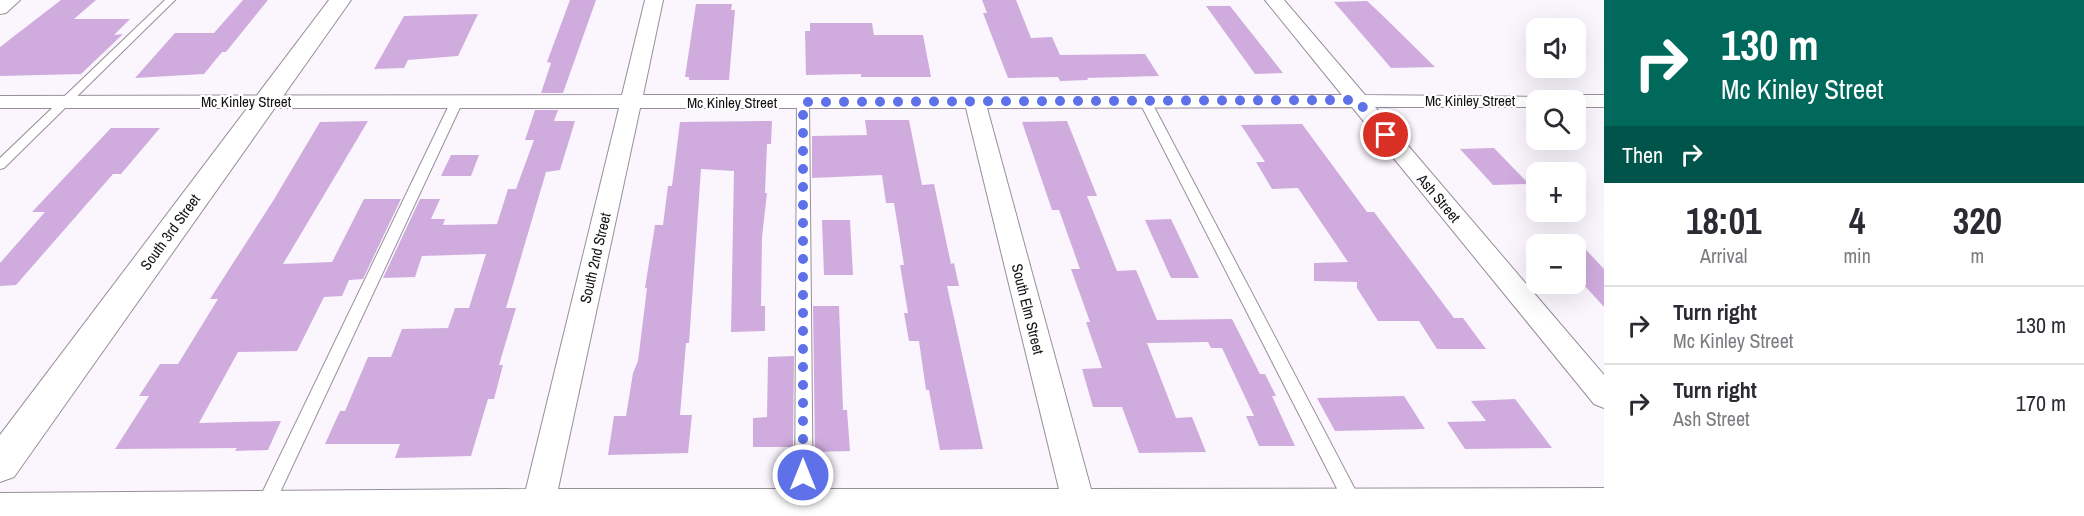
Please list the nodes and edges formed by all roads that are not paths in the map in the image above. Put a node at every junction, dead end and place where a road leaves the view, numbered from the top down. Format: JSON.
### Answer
{"nodes":[{"id":1,"x":11,"y":0,"type":"edge"},
{"id":2,"x":170,"y":0,"type":"edge"},
{"id":3,"x":340,"y":0,"type":"edge"},
{"id":4,"x":654,"y":0,"type":"edge"},
{"id":5,"x":1274,"y":0,"type":"edge"},
{"id":6,"x":0,"y":9,"type":"edge"},
{"id":7,"x":1357,"y":100,"type":"junction"},
{"id":8,"x":65,"y":101,"type":"junction"},
{"id":9,"x":266,"y":101,"type":"junction"},
{"id":10,"x":457,"y":101,"type":"junction"},
{"id":11,"x":631,"y":101,"type":"junction"},
{"id":12,"x":975,"y":101,"type":"junction"},
{"id":13,"x":1145,"y":101,"type":"junction"},
{"id":14,"x":1526,"y":101,"type":"edge"},
{"id":15,"x":1586,"y":101,"type":"edge"},
{"id":16,"x":1604,"y":101,"type":"edge"},
{"id":17,"x":0,"y":102,"type":"edge"},
{"id":18,"x":803,"y":102,"type":"junction"},
{"id":19,"x":0,"y":165,"type":"edge"},
{"id":20,"x":1604,"y":396,"type":"edge"},
{"id":21,"x":0,"y":465,"type":"edge"},
{"id":22,"x":1604,"y":503,"type":"edge"},
{"id":23,"x":0,"y":508,"type":"edge"},
{"id":24,"x":1357,"y":509,"type":"edge"},
{"id":25,"x":537,"y":510,"type":"edge"},
{"id":26,"x":803,"y":510,"type":"edge"},
{"id":27,"x":1080,"y":510,"type":"edge"},
{"id":28,"x":262,"y":511,"type":"edge"}],
"edges":[{"from":1,"to":6,"type":"street"},
{"from":2,"to":8,"type":"lane"},
{"from":3,"to":9,"type":"street","name":"South 3rd Street"},
{"from":4,"to":11,"type":"street","name":"South 2nd Street"},
{"from":5,"to":7,"type":"street","name":"Ash Street"},
{"from":7,"to":13,"type":"street","name":"Mc Kinley Street"},
{"from":7,"to":14,"type":"street","name":"Mc Kinley Street"},
{"from":7,"to":20,"type":"street","name":"Ash Street"},
{"from":8,"to":9,"type":"street","name":"Mc Kinley Street"},
{"from":8,"to":17,"type":"street","name":"Mc Kinley Street"},
{"from":8,"to":19,"type":"lane"},
{"from":9,"to":10,"type":"street","name":"Mc Kinley Street"},
{"from":9,"to":21,"type":"street","name":"South 3rd Street"},
{"from":10,"to":11,"type":"street","name":"Mc Kinley Street"},
{"from":10,"to":28,"type":"lane"},
{"from":11,"to":18,"type":"street","name":"Mc Kinley Street"},
{"from":11,"to":25,"type":"street","name":"South 2nd Street"},
{"from":12,"to":13,"type":"street","name":"Mc Kinley Street"},
{"from":12,"to":18,"type":"street","name":"Mc Kinley Street"},
{"from":12,"to":27,"type":"street","name":"South Elm Street"},
{"from":13,"to":24,"type":"lane"},
{"from":15,"to":16,"type":"street"},
{"from":18,"to":26,"type":"lane"},
{"from":22,"to":24,"type":"street"},
{"from":23,"to":28,"type":"street"},
{"from":24,"to":27,"type":"street"},
{"from":25,"to":26,"type":"street"},
{"from":25,"to":28,"type":"street"},
{"from":26,"to":27,"type":"street"}]}
